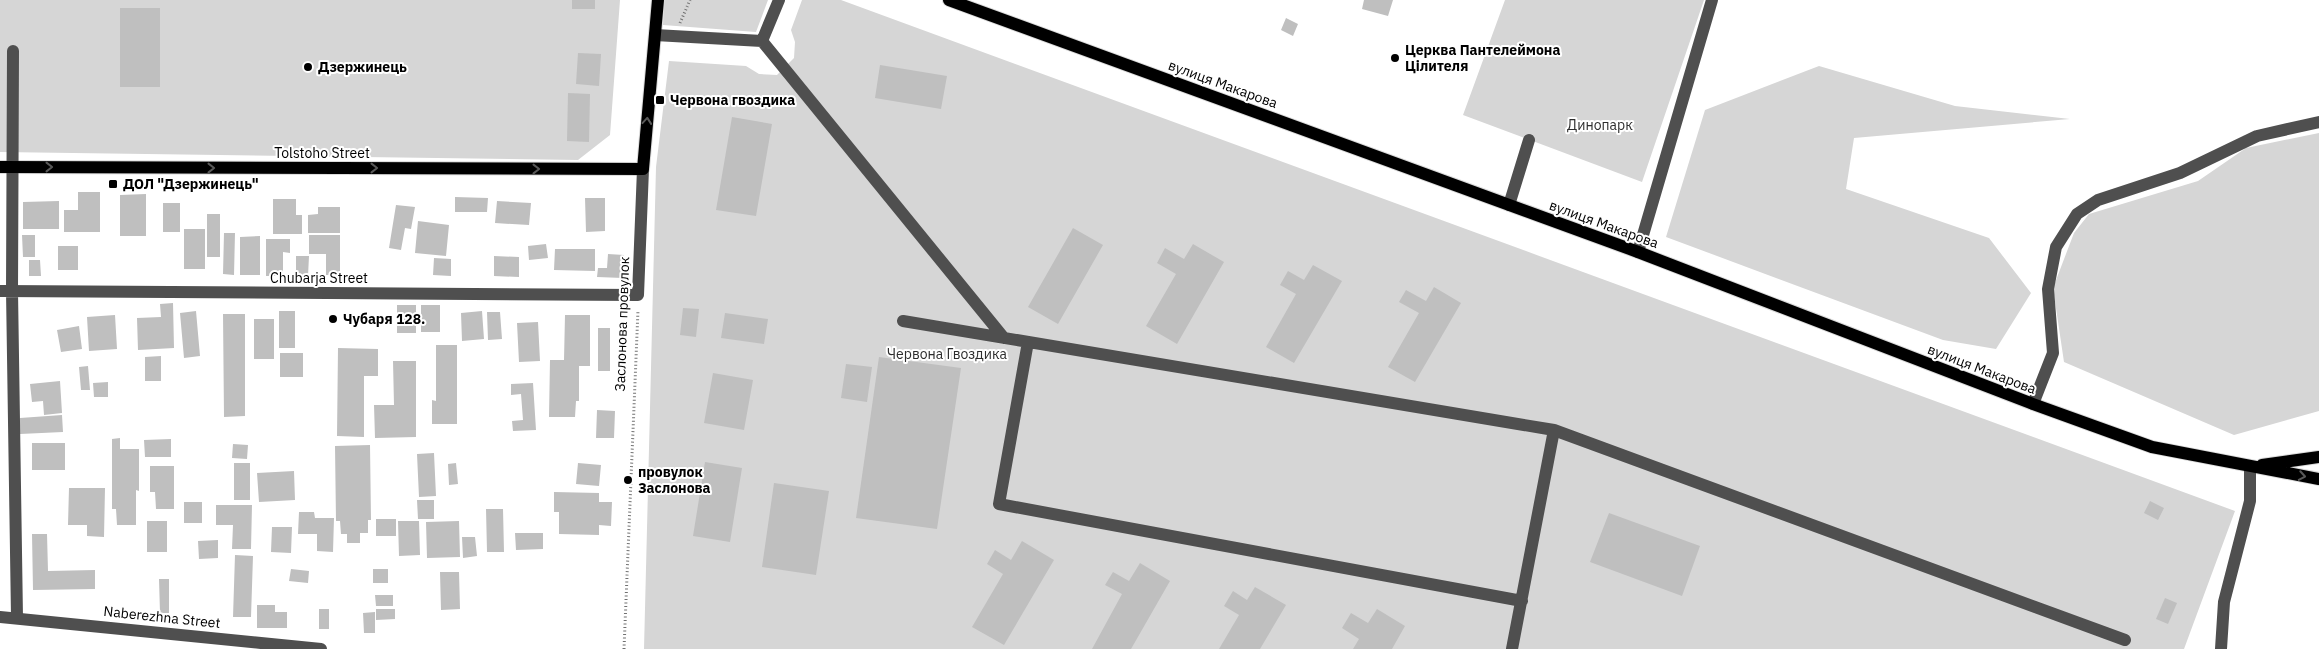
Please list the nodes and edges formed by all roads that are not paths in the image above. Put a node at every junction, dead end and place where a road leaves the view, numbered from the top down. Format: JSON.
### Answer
{"nodes":[{"id":1,"x":658,"y":0,"type":"edge"},
{"id":2,"x":778,"y":0,"type":"edge"},
{"id":3,"x":949,"y":0,"type":"edge"},
{"id":4,"x":1712,"y":0,"type":"edge"},
{"id":5,"x":655,"y":35,"type":"junction"},
{"id":6,"x":762,"y":41,"type":"junction"},
{"id":7,"x":12,"y":51,"type":"dead end"},
{"id":8,"x":2319,"y":122,"type":"edge"},
{"id":9,"x":1529,"y":140,"type":"dead end"},
{"id":10,"x":6,"y":167,"type":"edge"},
{"id":11,"x":643,"y":169,"type":"junction"},
{"id":12,"x":1509,"y":205,"type":"junction"},
{"id":13,"x":1638,"y":252,"type":"junction"},
{"id":14,"x":6,"y":291,"type":"edge"},
{"id":15,"x":638,"y":295,"type":"joint"},
{"id":16,"x":903,"y":320,"type":"dead end"},
{"id":17,"x":1004,"y":338,"type":"junction"},
{"id":18,"x":1028,"y":342,"type":"junction"},
{"id":19,"x":2032,"y":404,"type":"junction"},
{"id":20,"x":1554,"y":430,"type":"junction"},
{"id":21,"x":2319,"y":456,"type":"edge"},
{"id":22,"x":2250,"y":467,"type":"junction"},
{"id":23,"x":2319,"y":479,"type":"edge"},
{"id":24,"x":1522,"y":601,"type":"junction"},
{"id":25,"x":0,"y":617,"type":"edge"},
{"id":26,"x":18,"y":618,"type":"junction"},
{"id":27,"x":2124,"y":640,"type":"dead end"},
{"id":28,"x":321,"y":649,"type":"edge"},
{"id":29,"x":1512,"y":649,"type":"edge"},
{"id":30,"x":2220,"y":649,"type":"edge"}],
"edges":[{"from":1,"to":5,"type":"main road","name":"Заслонова провулок"},
{"from":2,"to":6,"type":"street"},
{"from":3,"to":12,"type":"main road","name":"вулиця Макарова"},
{"from":4,"to":13,"type":"street"},
{"from":5,"to":6,"type":"street"},
{"from":11,"to":5,"type":"main road","name":"Заслонова провулок","one_way":true},
{"from":6,"to":17,"type":"street"},
{"from":7,"to":10,"type":"street"},
{"from":8,"to":19,"type":"street"},
{"from":9,"to":12,"type":"street"},
{"from":10,"to":11,"type":"main road","name":"Tolstoho Street","one_way":true},
{"from":10,"to":14,"type":"street"},
{"from":11,"to":15,"type":"street","name":"Заслонова провулок"},
{"from":12,"to":13,"type":"main road","name":"вулиця Макарова"},
{"from":13,"to":19,"type":"main road","name":"вулиця Макарова"},
{"from":14,"to":15,"type":"street","name":"Chubarja Street"},
{"from":14,"to":26,"type":"street"},
{"from":16,"to":17,"type":"street"},
{"from":17,"to":18,"type":"street"},
{"from":18,"to":20,"type":"street"},
{"from":18,"to":24,"type":"street"},
{"from":19,"to":22,"type":"main road","name":"вулиця Макарова"},
{"from":20,"to":24,"type":"street"},
{"from":20,"to":27,"type":"street"},
{"from":21,"to":22,"type":"main road"},
{"from":22,"to":23,"type":"main road","name":"вулиця Макарова","one_way":true},
{"from":22,"to":30,"type":"street"},
{"from":24,"to":29,"type":"street"},
{"from":25,"to":26,"type":"street","name":"Naberezhna Street"},
{"from":26,"to":28,"type":"street","name":"Naberezhna Street"}]}
